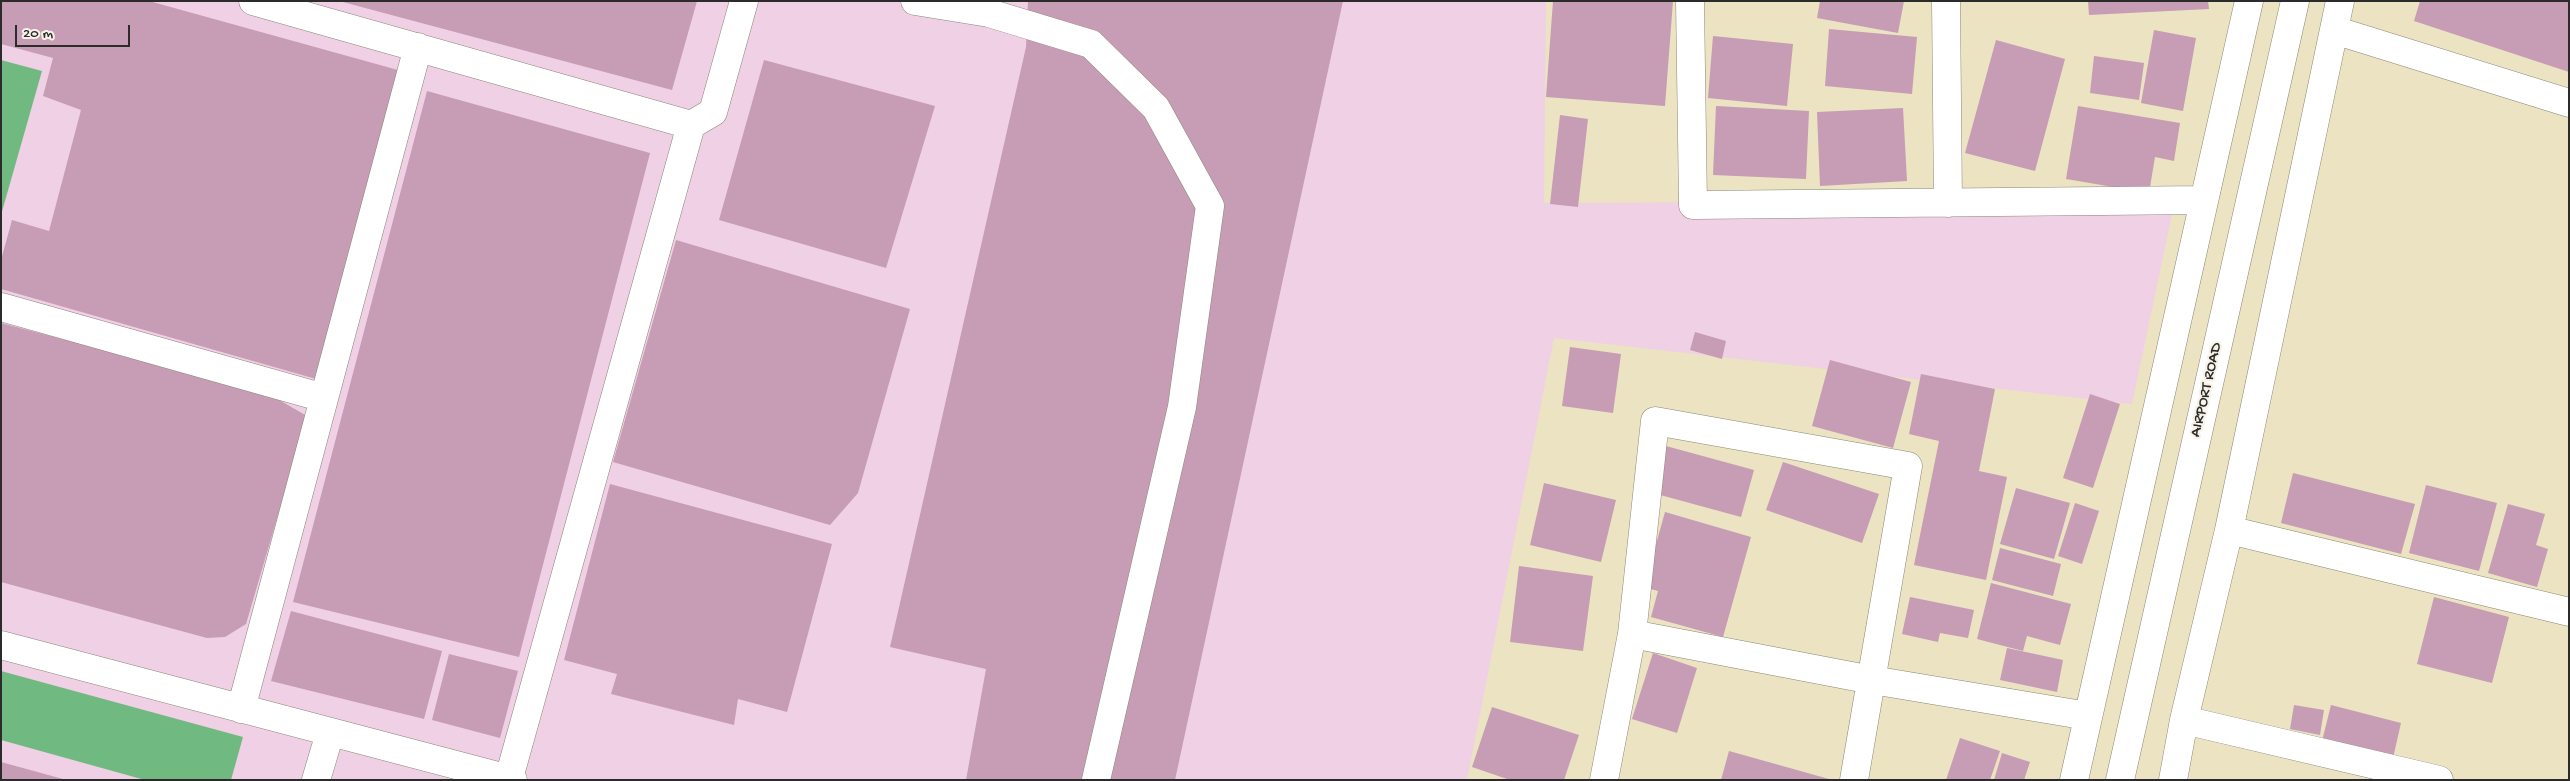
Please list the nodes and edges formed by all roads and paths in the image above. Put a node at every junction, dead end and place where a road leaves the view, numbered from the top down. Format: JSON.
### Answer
{"nodes":[{"id":1,"x":253,"y":1,"type":"edge"},
{"id":2,"x":744,"y":1,"type":"edge"},
{"id":3,"x":916,"y":1,"type":"edge"},
{"id":4,"x":1690,"y":1,"type":"edge"},
{"id":5,"x":1946,"y":1,"type":"edge"},
{"id":6,"x":2249,"y":1,"type":"edge"},
{"id":7,"x":2295,"y":1,"type":"edge"},
{"id":8,"x":2340,"y":1,"type":"edge"},
{"id":9,"x":2334,"y":30,"type":"junction"},
{"id":10,"x":418,"y":47,"type":"junction"},
{"id":11,"x":2569,"y":103,"type":"edge"},
{"id":12,"x":690,"y":125,"type":"junction"},
{"id":13,"x":2204,"y":200,"type":"junction"},
{"id":14,"x":1948,"y":203,"type":"junction"},
{"id":15,"x":1,"y":307,"type":"edge"},
{"id":16,"x":324,"y":398,"type":"junction"},
{"id":17,"x":2229,"y":530,"type":"junction"},
{"id":18,"x":2569,"y":612,"type":"edge"},
{"id":19,"x":1632,"y":634,"type":"junction"},
{"id":20,"x":1,"y":644,"type":"edge"},
{"id":21,"x":1872,"y":680,"type":"junction"},
{"id":22,"x":241,"y":709,"type":"junction"},
{"id":23,"x":2088,"y":716,"type":"junction"},
{"id":24,"x":2184,"y":720,"type":"junction"},
{"id":25,"x":330,"y":733,"type":"junction"},
{"id":26,"x":511,"y":779,"type":"edge"},
{"id":27,"x":316,"y":780,"type":"edge"},
{"id":28,"x":1096,"y":780,"type":"edge"},
{"id":29,"x":1604,"y":780,"type":"edge"},
{"id":30,"x":1854,"y":780,"type":"edge"},
{"id":31,"x":2074,"y":780,"type":"edge"},
{"id":32,"x":2120,"y":780,"type":"edge"},
{"id":33,"x":2173,"y":780,"type":"edge"},
{"id":34,"x":2439,"y":780,"type":"edge"}],
"edges":[{"from":1,"to":10,"type":"street"},
{"from":2,"to":12,"type":"street"},
{"from":3,"to":28,"type":"street"},
{"from":4,"to":14,"type":"street"},
{"from":5,"to":14,"type":"street"},
{"from":6,"to":13,"type":"street"},
{"from":7,"to":32,"type":"street","name":"AIRPORT ROAD"},
{"from":8,"to":9,"type":"street"},
{"from":9,"to":11,"type":"street"},
{"from":9,"to":17,"type":"street"},
{"from":10,"to":12,"type":"street"},
{"from":10,"to":16,"type":"street"},
{"from":12,"to":26,"type":"street"},
{"from":13,"to":14,"type":"street"},
{"from":13,"to":23,"type":"street"},
{"from":15,"to":16,"type":"street"},
{"from":16,"to":22,"type":"street"},
{"from":17,"to":18,"type":"street"},
{"from":17,"to":24,"type":"street"},
{"from":19,"to":21,"type":"street"},
{"from":19,"to":21,"type":"street"},
{"from":19,"to":29,"type":"street"},
{"from":20,"to":22,"type":"street"},
{"from":21,"to":23,"type":"street"},
{"from":21,"to":30,"type":"street"},
{"from":22,"to":25,"type":"street"},
{"from":23,"to":31,"type":"street"},
{"from":24,"to":33,"type":"street"},
{"from":24,"to":34,"type":"street"},
{"from":25,"to":26,"type":"street"},
{"from":25,"to":27,"type":"street"}]}
